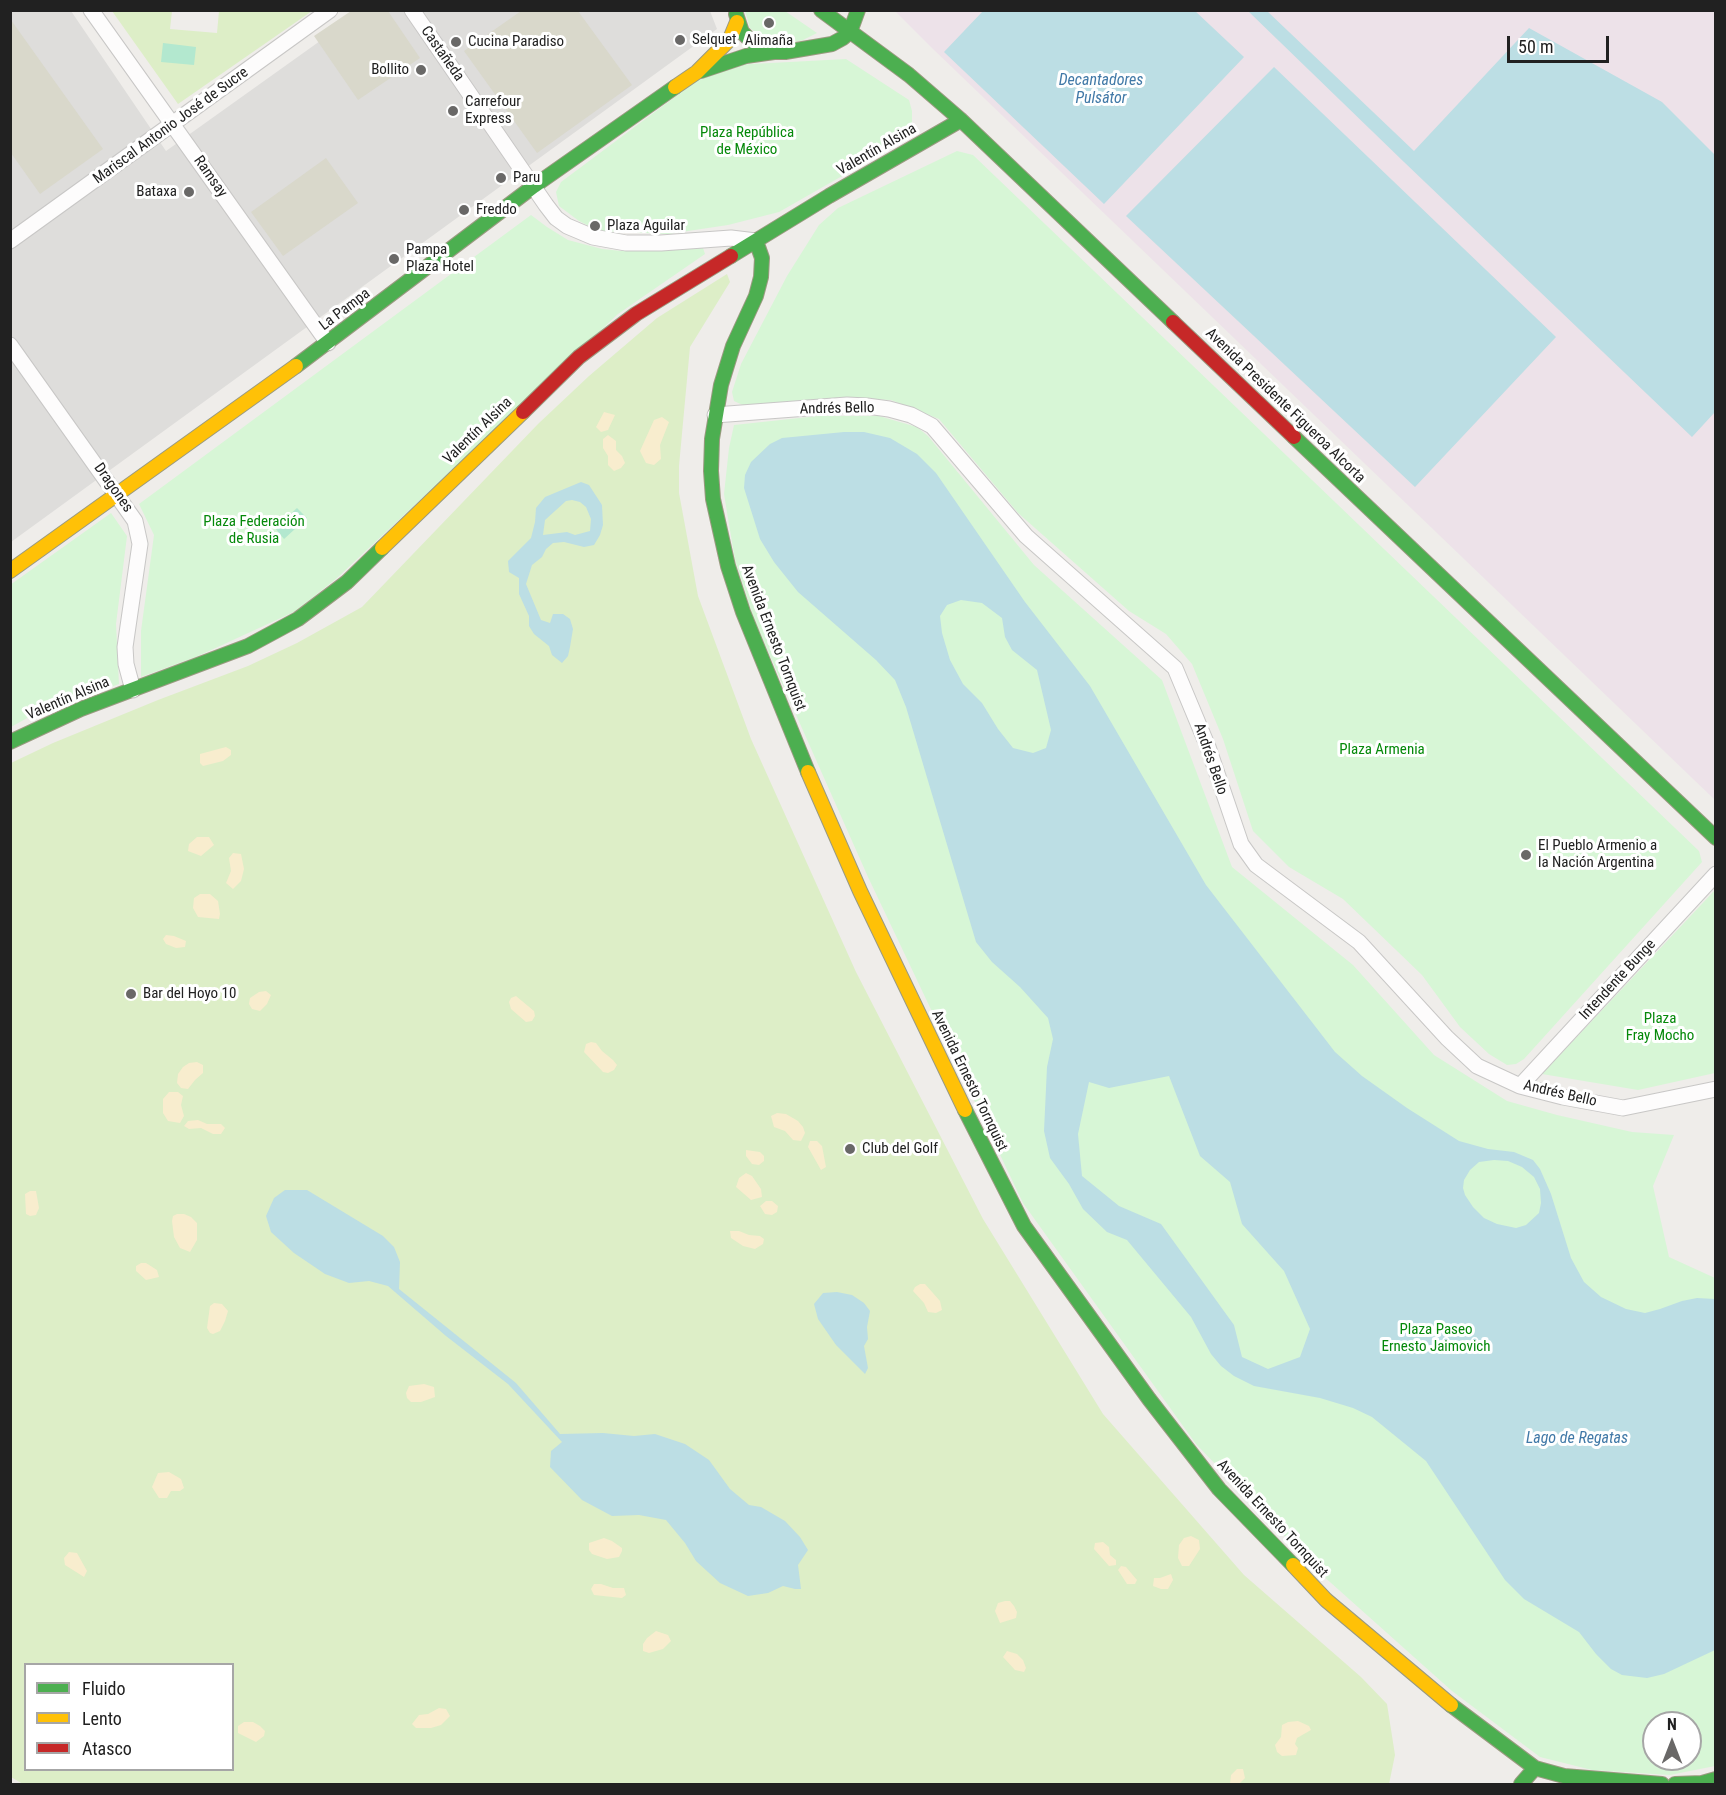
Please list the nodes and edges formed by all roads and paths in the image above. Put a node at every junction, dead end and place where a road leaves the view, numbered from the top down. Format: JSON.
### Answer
{"nodes":[{"id":1,"x":91,"y":10,"type":"edge"},
{"id":2,"x":330,"y":10,"type":"edge"},
{"id":3,"x":412,"y":10,"type":"edge"},
{"id":4,"x":821,"y":10,"type":"edge"},
{"id":5,"x":858,"y":10,"type":"edge"},
{"id":6,"x":736,"y":16,"type":"edge"},
{"id":7,"x":850,"y":32,"type":"junction"},
{"id":8,"x":774,"y":52,"type":"junction"},
{"id":9,"x":697,"y":72,"type":"junction"},
{"id":10,"x":961,"y":120,"type":"junction"},
{"id":11,"x":172,"y":124,"type":"junction"},
{"id":12,"x":534,"y":186,"type":"junction"},
{"id":13,"x":10,"y":241,"type":"edge"},
{"id":14,"x":756,"y":241,"type":"junction"},
{"id":15,"x":328,"y":343,"type":"junction"},
{"id":16,"x":10,"y":345,"type":"edge"},
{"id":17,"x":715,"y":414,"type":"junction"},
{"id":18,"x":117,"y":494,"type":"junction"},
{"id":19,"x":10,"y":571,"type":"edge"},
{"id":20,"x":133,"y":690,"type":"junction"},
{"id":21,"x":10,"y":742,"type":"edge"},
{"id":22,"x":1716,"y":838,"type":"edge"},
{"id":23,"x":1716,"y":874,"type":"edge"},
{"id":24,"x":1520,"y":1086,"type":"junction"},
{"id":25,"x":1716,"y":1089,"type":"edge"},
{"id":26,"x":1535,"y":1768,"type":"junction"},
{"id":27,"x":1716,"y":1779,"type":"edge"},
{"id":28,"x":1521,"y":1785,"type":"edge"},
{"id":29,"x":1662,"y":1785,"type":"edge"},
{"id":30,"x":1675,"y":1785,"type":"edge"}],
"edges":[{"from":1,"to":11,"type":"street","name":"Ramsay"},
{"from":2,"to":11,"type":"street","name":"Mariscal Antonio José de Sucre"},
{"from":3,"to":12,"type":"street","name":"Castañeda"},
{"from":4,"to":7,"type":"street","name":"Avenida Presidente Figueroa Alcorta"},
{"from":5,"to":7,"type":"street"},
{"from":6,"to":8,"type":"street"},
{"from":6,"to":9,"type":"street","name":"La Pampa"},
{"from":7,"to":8,"type":"street","name":"La Pampa"},
{"from":7,"to":10,"type":"street","name":"Avenida Presidente Figueroa Alcorta"},
{"from":8,"to":9,"type":"street","name":"La Pampa"},
{"from":9,"to":12,"type":"street","name":"La Pampa"},
{"from":10,"to":14,"type":"street","name":"Valentín Alsina"},
{"from":10,"to":22,"type":"street","name":"Avenida Presidente Figueroa Alcorta"},
{"from":11,"to":13,"type":"street","name":"Mariscal Antonio José de Sucre"},
{"from":11,"to":15,"type":"street","name":"Ramsay"},
{"from":12,"to":14,"type":"street","name":"Castañeda"},
{"from":12,"to":15,"type":"street","name":"La Pampa"},
{"from":14,"to":17,"type":"street","name":"Avenida Ernesto Tornquist"},
{"from":14,"to":20,"type":"street","name":"Valentín Alsina"},
{"from":15,"to":18,"type":"street","name":"La Pampa"},
{"from":16,"to":18,"type":"street","name":"Dragones"},
{"from":17,"to":24,"type":"street","name":"Andrés Bello"},
{"from":17,"to":26,"type":"street","name":"Avenida Ernesto Tornquist"},
{"from":18,"to":19,"type":"street","name":"La Pampa"},
{"from":18,"to":20,"type":"street","name":"Dragones"},
{"from":20,"to":21,"type":"street","name":"Valentín Alsina"},
{"from":23,"to":24,"type":"street","name":"Intendente Bunge"},
{"from":24,"to":25,"type":"street","name":"Andrés Bello"},
{"from":26,"to":28,"type":"street"},
{"from":26,"to":29,"type":"street"},
{"from":27,"to":30,"type":"street"}]}
